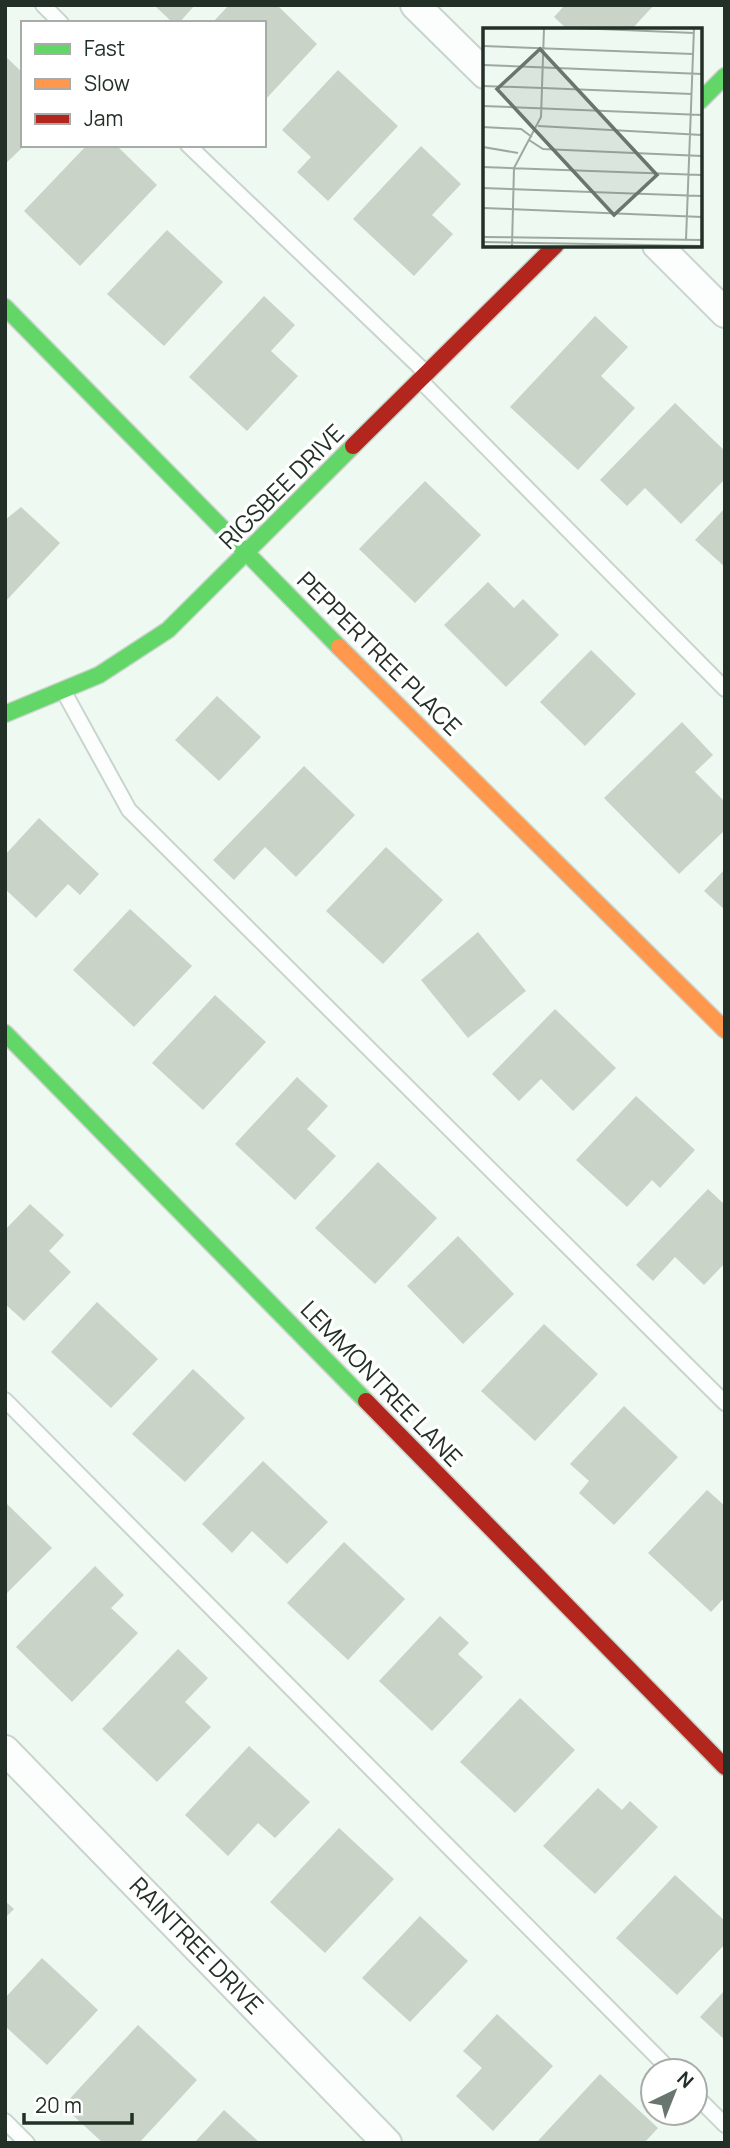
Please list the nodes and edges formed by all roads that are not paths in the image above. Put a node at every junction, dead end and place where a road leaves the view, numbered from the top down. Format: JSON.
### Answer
{"nodes":[{"id":1,"x":43,"y":5,"type":"edge"},
{"id":2,"x":415,"y":5,"type":"edge"},
{"id":3,"x":59,"y":21,"type":"edge"},
{"id":4,"x":483,"y":72,"type":"edge"},
{"id":5,"x":725,"y":76,"type":"edge"},
{"id":6,"x":702,"y":99,"type":"edge"},
{"id":7,"x":190,"y":147,"type":"edge"},
{"id":8,"x":554,"y":247,"type":"edge"},
{"id":9,"x":659,"y":247,"type":"edge"},
{"id":10,"x":5,"y":307,"type":"edge"},
{"id":11,"x":725,"y":313,"type":"edge"},
{"id":12,"x":424,"y":378,"type":"junction"},
{"id":13,"x":247,"y":555,"type":"junction"},
{"id":14,"x":725,"y":690,"type":"edge"},
{"id":15,"x":63,"y":691,"type":"junction"},
{"id":16,"x":5,"y":714,"type":"edge"},
{"id":17,"x":725,"y":1030,"type":"edge"},
{"id":18,"x":5,"y":1033,"type":"edge"},
{"id":19,"x":5,"y":1400,"type":"edge"},
{"id":20,"x":725,"y":1403,"type":"edge"},
{"id":21,"x":5,"y":1750,"type":"edge"},
{"id":22,"x":725,"y":1767,"type":"edge"},
{"id":23,"x":657,"y":2057,"type":"edge"},
{"id":24,"x":709,"y":2109,"type":"edge"},
{"id":25,"x":5,"y":2120,"type":"edge"},
{"id":26,"x":725,"y":2125,"type":"edge"},
{"id":27,"x":27,"y":2143,"type":"edge"},
{"id":28,"x":387,"y":2143,"type":"edge"}],
"edges":[{"from":1,"to":3,"type":"lane"},
{"from":2,"to":4,"type":"street"},
{"from":5,"to":6,"type":"street"},
{"from":7,"to":12,"type":"lane"},
{"from":8,"to":12,"type":"street","name":"RIGSBEE DRIVE"},
{"from":9,"to":11,"type":"street"},
{"from":10,"to":13,"type":"street","name":"PEPPERTREE PLACE"},
{"from":12,"to":13,"type":"street","name":"RIGSBEE DRIVE"},
{"from":12,"to":14,"type":"lane"},
{"from":13,"to":15,"type":"street","name":"RIGSBEE DRIVE"},
{"from":13,"to":17,"type":"street","name":"PEPPERTREE PLACE"},
{"from":15,"to":16,"type":"street","name":"RIGSBEE DRIVE"},
{"from":15,"to":20,"type":"lane"},
{"from":18,"to":22,"type":"street","name":"LEMMONTREE LANE"},
{"from":19,"to":23,"type":"lane"},
{"from":21,"to":28,"type":"street","name":"RAINTREE DRIVE"},
{"from":24,"to":26,"type":"lane"},
{"from":25,"to":27,"type":"lane"}]}
